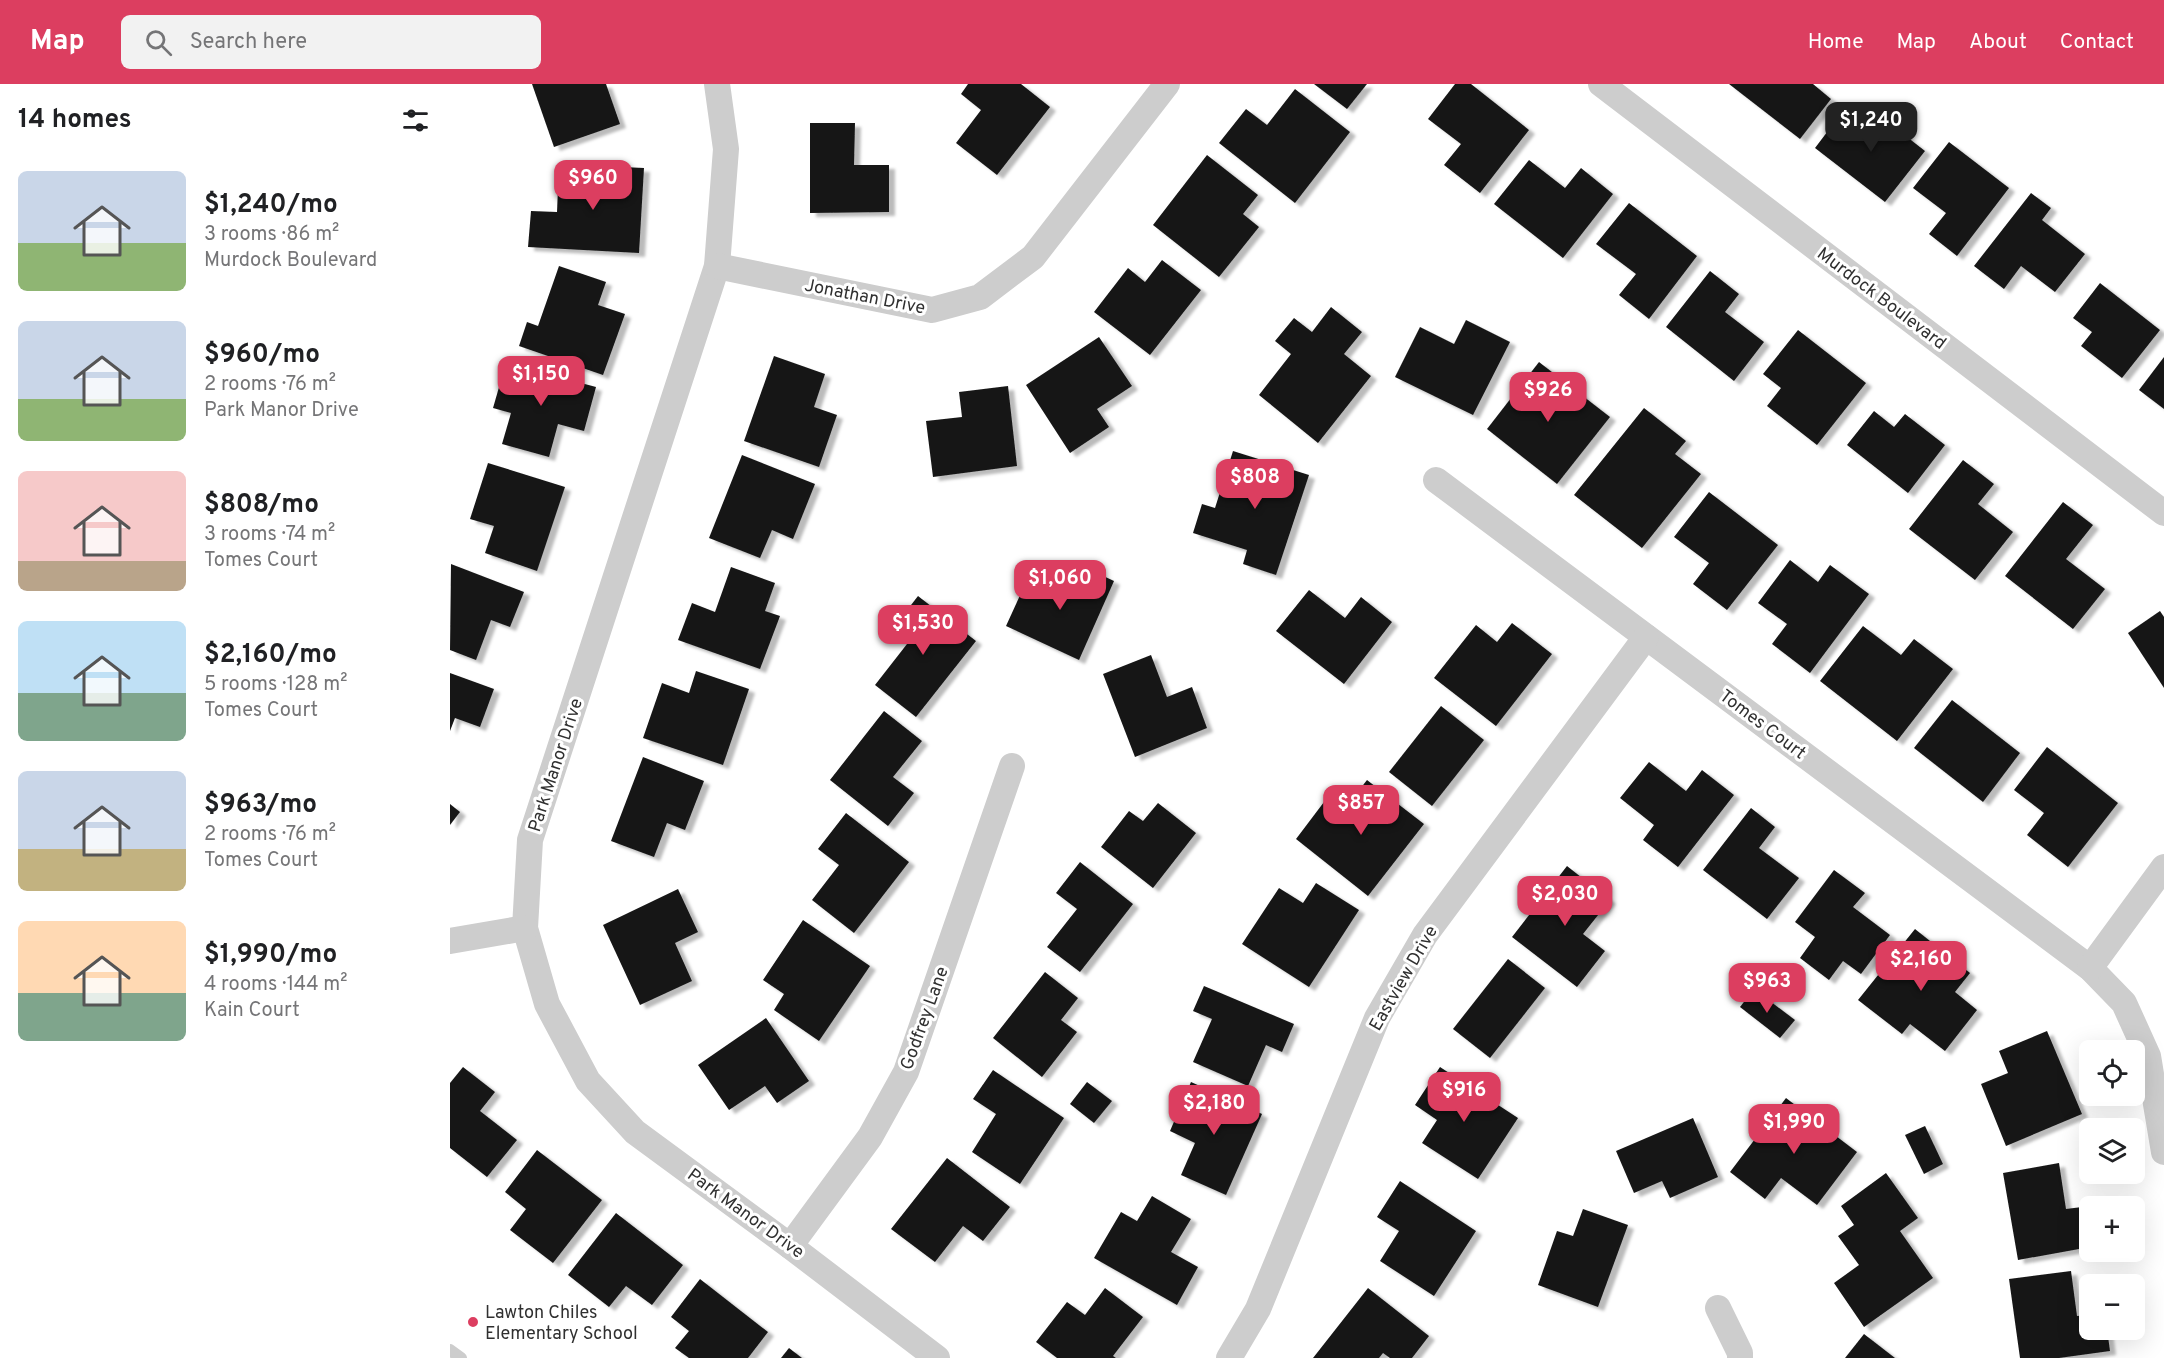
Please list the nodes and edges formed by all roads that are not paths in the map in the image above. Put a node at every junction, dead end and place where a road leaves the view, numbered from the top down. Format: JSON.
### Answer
{"nodes":[{"id":1,"x":717,"y":84,"type":"edge"},
{"id":2,"x":1167,"y":84,"type":"edge"},
{"id":3,"x":1601,"y":84,"type":"edge"},
{"id":4,"x":717,"y":266,"type":"junction"},
{"id":5,"x":1436,"y":480,"type":"dead end"},
{"id":6,"x":2164,"y":513,"type":"edge"},
{"id":7,"x":1646,"y":637,"type":"junction"},
{"id":8,"x":1012,"y":766,"type":"dead end"},
{"id":9,"x":2164,"y":867,"type":"edge"},
{"id":10,"x":525,"y":928,"type":"junction"},
{"id":11,"x":450,"y":941,"type":"edge"},
{"id":12,"x":2090,"y":968,"type":"junction"},
{"id":13,"x":2164,"y":1152,"type":"edge"},
{"id":14,"x":790,"y":1246,"type":"junction"},
{"id":15,"x":1718,"y":1308,"type":"dead end"},
{"id":16,"x":450,"y":1350,"type":"edge"},
{"id":17,"x":461,"y":1358,"type":"edge"},
{"id":18,"x":937,"y":1358,"type":"edge"},
{"id":19,"x":1229,"y":1358,"type":"edge"},
{"id":20,"x":1740,"y":1358,"type":"edge"}],
"edges":[{"from":1,"to":4,"type":"street","name":"Park Manor Drive"},
{"from":2,"to":4,"type":"street","name":"Jonathan Drive"},
{"from":3,"to":6,"type":"street","name":"Murdock Boulevard"},
{"from":4,"to":10,"type":"street","name":"Park Manor Drive"},
{"from":5,"to":7,"type":"street","name":"Tomes Court"},
{"from":7,"to":12,"type":"street","name":"Tomes Court"},
{"from":7,"to":19,"type":"street","name":"Eastview Drive"},
{"from":8,"to":14,"type":"street","name":"Godfrey Lane"},
{"from":9,"to":12,"type":"street"},
{"from":10,"to":11,"type":"street"},
{"from":10,"to":14,"type":"street","name":"Park Manor Drive"},
{"from":12,"to":13,"type":"street","name":"Tomes Court"},
{"from":14,"to":18,"type":"street","name":"Park Manor Drive"},
{"from":15,"to":20,"type":"street"},
{"from":16,"to":17,"type":"lane"}]}
